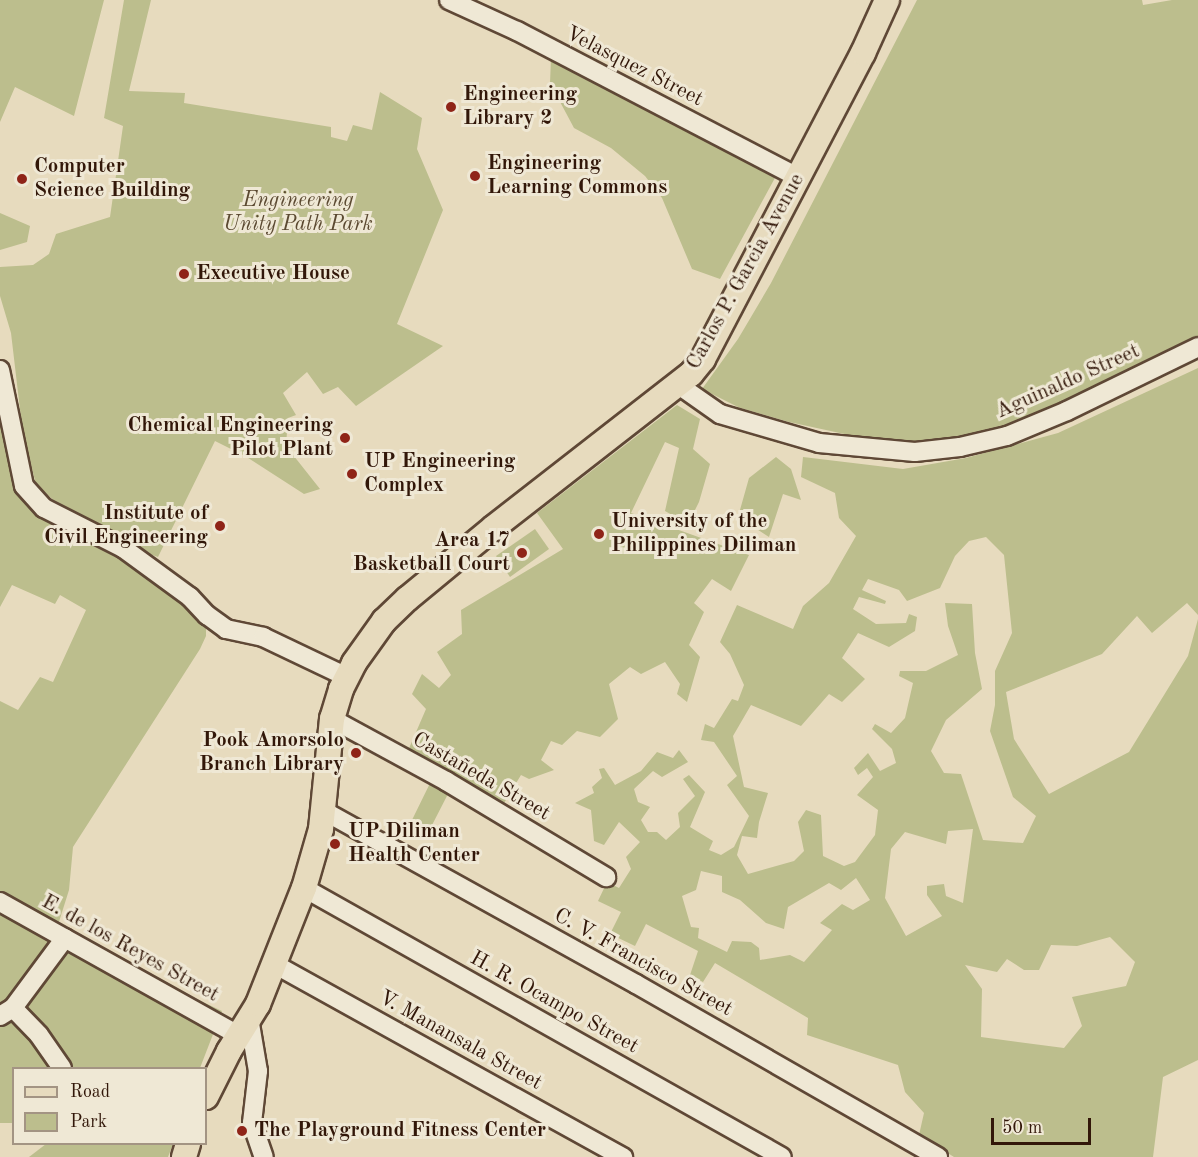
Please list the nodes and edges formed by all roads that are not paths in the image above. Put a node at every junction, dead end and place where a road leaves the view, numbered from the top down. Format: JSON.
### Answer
{"nodes":[{"id":1,"x":448,"y":0,"type":"edge"},
{"id":2,"x":887,"y":0,"type":"edge"},
{"id":3,"x":798,"y":177,"type":"junction"},
{"id":4,"x":1198,"y":347,"type":"edge"},
{"id":5,"x":0,"y":370,"type":"edge"},
{"id":6,"x":680,"y":386,"type":"junction"},
{"id":7,"x":347,"y":677,"type":"junction"},
{"id":8,"x":332,"y":719,"type":"junction"},
{"id":9,"x":324,"y":811,"type":"junction"},
{"id":10,"x":606,"y":877,"type":"dead end"},
{"id":11,"x":304,"y":888,"type":"junction"},
{"id":12,"x":0,"y":902,"type":"edge"},
{"id":13,"x":65,"y":939,"type":"junction"},
{"id":14,"x":276,"y":965,"type":"junction"},
{"id":15,"x":7,"y":1012,"type":"edge"},
{"id":16,"x":244,"y":1027,"type":"junction"},
{"id":17,"x":61,"y":1067,"type":"edge"},
{"id":18,"x":207,"y":1095,"type":"edge"},
{"id":19,"x":264,"y":1157,"type":"edge"},
{"id":20,"x":623,"y":1157,"type":"edge"},
{"id":21,"x":782,"y":1157,"type":"edge"},
{"id":22,"x":938,"y":1157,"type":"edge"}],
"edges":[{"from":1,"to":3,"type":"street","name":"Velasquez Street"},
{"from":2,"to":3,"type":"main road","name":"Carlos P. Garcia Avenue"},
{"from":3,"to":6,"type":"main road","name":"Carlos P. Garcia Avenue"},
{"from":4,"to":6,"type":"street","name":"Aguinaldo Street"},
{"from":5,"to":7,"type":"street"},
{"from":6,"to":7,"type":"main road","name":"Carlos P. Garcia Avenue"},
{"from":7,"to":8,"type":"main road","name":"Carlos P. Garcia Avenue"},
{"from":8,"to":9,"type":"main road","name":"Carlos P. Garcia Avenue"},
{"from":8,"to":10,"type":"street","name":"Castañeda Street"},
{"from":9,"to":11,"type":"main road","name":"Carlos P. Garcia Avenue"},
{"from":9,"to":22,"type":"street","name":"C. V. Francisco Street"},
{"from":11,"to":14,"type":"main road","name":"Carlos P. Garcia Avenue"},
{"from":11,"to":21,"type":"street","name":"H. R. Ocampo Street"},
{"from":12,"to":13,"type":"street","name":"E. de los Reyes Street"},
{"from":13,"to":15,"type":"street"},
{"from":13,"to":16,"type":"street","name":"E. de los Reyes Street"},
{"from":14,"to":16,"type":"main road","name":"Carlos P. Garcia Avenue"},
{"from":14,"to":20,"type":"street","name":"V. Manansala Street"},
{"from":15,"to":17,"type":"street"},
{"from":16,"to":18,"type":"main road","name":"Carlos P. Garcia Avenue"},
{"from":16,"to":19,"type":"street"}]}
